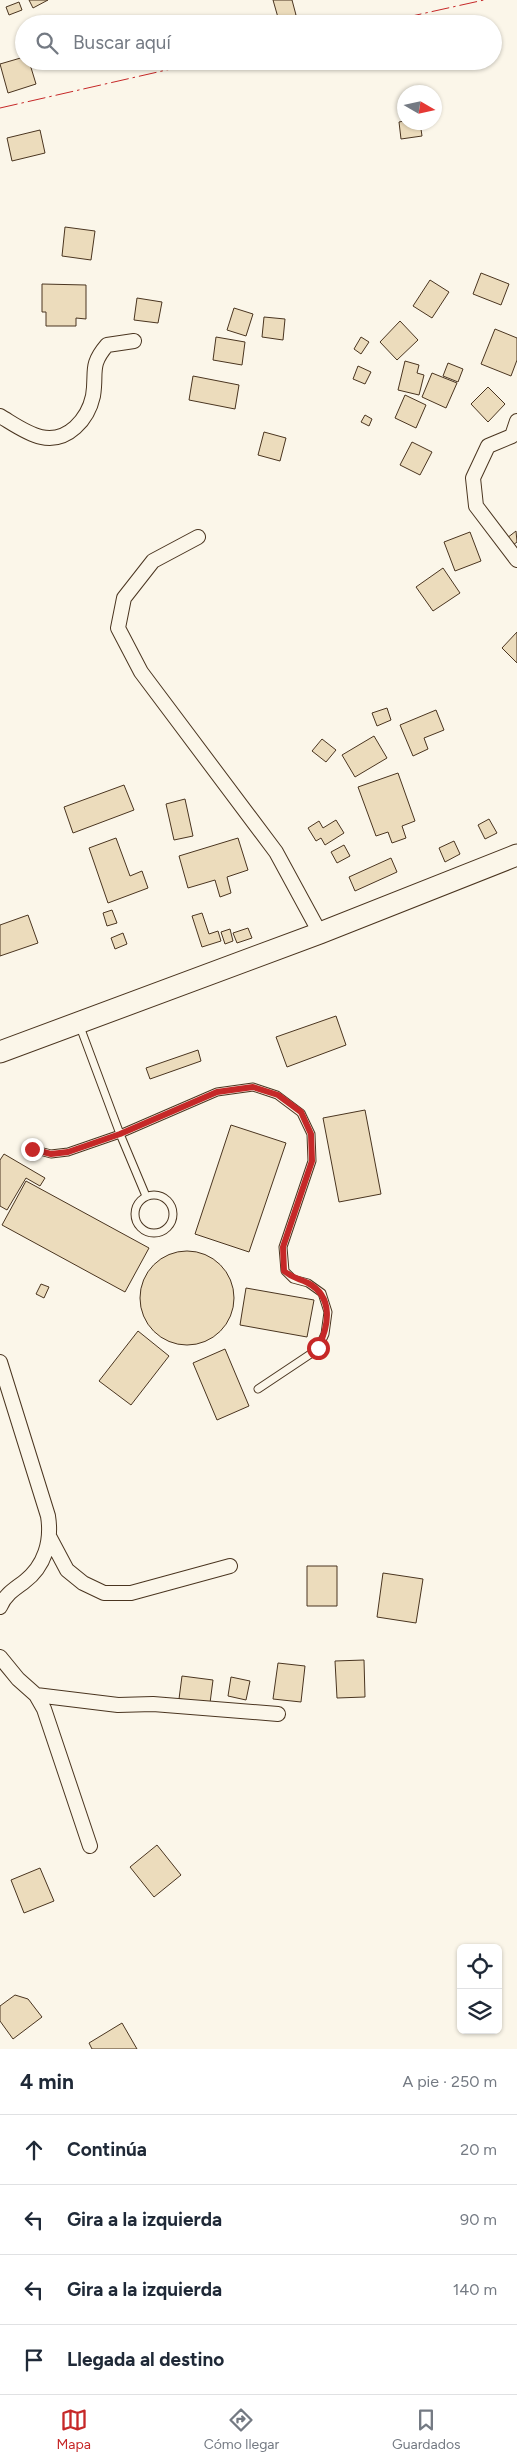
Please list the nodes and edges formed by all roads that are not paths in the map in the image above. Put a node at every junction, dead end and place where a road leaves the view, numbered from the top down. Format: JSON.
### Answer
{"nodes":[{"id":1,"x":134,"y":341,"type":"dead end"},
{"id":2,"x":0,"y":416,"type":"edge"},
{"id":3,"x":517,"y":421,"type":"edge"},
{"id":4,"x":198,"y":537,"type":"dead end"},
{"id":5,"x":517,"y":560,"type":"edge"},
{"id":6,"x":517,"y":855,"type":"edge"},
{"id":7,"x":320,"y":933,"type":"junction"},
{"id":8,"x":79,"y":1023,"type":"junction"},
{"id":9,"x":0,"y":1052,"type":"edge"},
{"id":10,"x":120,"y":1134,"type":"junction"},
{"id":11,"x":32,"y":1149,"type":"dead end"},
{"id":12,"x":146,"y":1196,"type":"junction"},
{"id":13,"x":0,"y":1362,"type":"edge"},
{"id":14,"x":258,"y":1389,"type":"dead end"},
{"id":15,"x":50,"y":1538,"type":"junction"},
{"id":16,"x":230,"y":1566,"type":"dead end"},
{"id":17,"x":0,"y":1607,"type":"edge"},
{"id":18,"x":0,"y":1656,"type":"edge"},
{"id":19,"x":36,"y":1694,"type":"junction"},
{"id":20,"x":278,"y":1714,"type":"dead end"},
{"id":21,"x":90,"y":1846,"type":"dead end"}],
"edges":[{"from":1,"to":2,"type":"street"},
{"from":3,"to":5,"type":"street"},
{"from":4,"to":7,"type":"street"},
{"from":6,"to":7,"type":"main road"},
{"from":7,"to":8,"type":"main road"},
{"from":8,"to":9,"type":"main road"},
{"from":8,"to":10,"type":"lane"},
{"from":10,"to":11,"type":"lane"},
{"from":10,"to":12,"type":"lane"},
{"from":10,"to":14,"type":"lane"},
{"from":12,"to":12,"type":"lane"},
{"from":13,"to":15,"type":"street"},
{"from":15,"to":16,"type":"street"},
{"from":15,"to":17,"type":"street"},
{"from":18,"to":19,"type":"street"},
{"from":19,"to":20,"type":"street"},
{"from":19,"to":21,"type":"street"}]}
